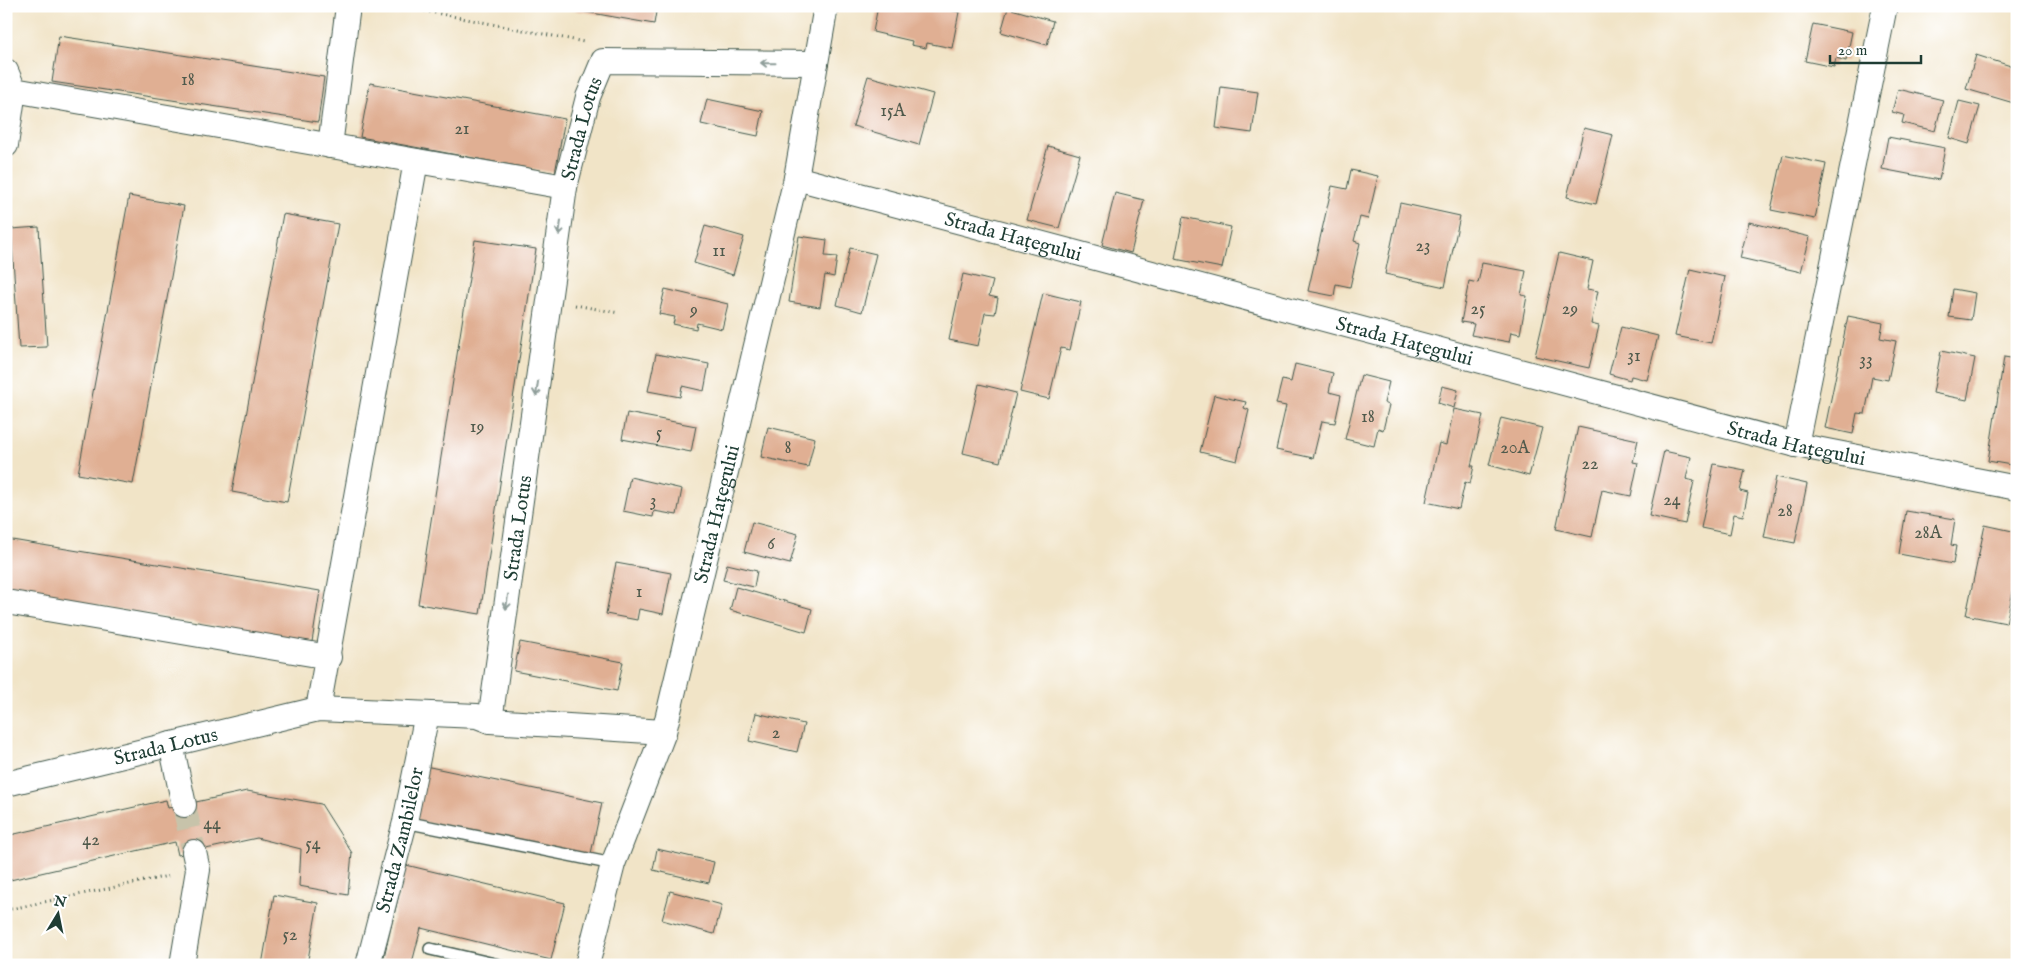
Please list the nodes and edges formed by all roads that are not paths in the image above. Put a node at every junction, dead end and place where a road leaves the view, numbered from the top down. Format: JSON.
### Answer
{"nodes":[{"id":1,"x":348,"y":6,"type":"edge"},
{"id":2,"x":826,"y":6,"type":"edge"},
{"id":3,"x":1885,"y":6,"type":"edge"},
{"id":4,"x":816,"y":63,"type":"junction"},
{"id":5,"x":10,"y":80,"type":"edge"},
{"id":6,"x":6,"y":145,"type":"edge"},
{"id":7,"x":330,"y":146,"type":"junction"},
{"id":8,"x":416,"y":161,"type":"junction"},
{"id":9,"x":796,"y":178,"type":"junction"},
{"id":10,"x":566,"y":187,"type":"junction"},
{"id":11,"x":1796,"y":445,"type":"junction"},
{"id":12,"x":2017,"y":488,"type":"edge"},
{"id":13,"x":6,"y":602,"type":"edge"},
{"id":14,"x":329,"y":657,"type":"junction"},
{"id":15,"x":318,"y":709,"type":"junction"},
{"id":16,"x":427,"y":714,"type":"junction"},
{"id":17,"x":490,"y":720,"type":"junction"},
{"id":18,"x":664,"y":732,"type":"junction"},
{"id":19,"x":171,"y":744,"type":"junction"},
{"id":20,"x":6,"y":784,"type":"edge"},
{"id":21,"x":184,"y":805,"type":"tunnel mouth"},
{"id":22,"x":405,"y":822,"type":"junction"},
{"id":23,"x":196,"y":861,"type":"tunnel mouth"},
{"id":24,"x":613,"y":864,"type":"junction"},
{"id":25,"x":430,"y":949,"type":"dead end"},
{"id":26,"x":182,"y":965,"type":"edge"},
{"id":27,"x":368,"y":965,"type":"edge"},
{"id":28,"x":500,"y":965,"type":"edge"},
{"id":29,"x":587,"y":965,"type":"edge"}],
"edges":[{"from":1,"to":7,"type":"street"},
{"from":2,"to":4,"type":"street","name":"Strada Hațegului"},
{"from":3,"to":11,"type":"street"},
{"from":4,"to":9,"type":"street","name":"Strada Hațegului"},
{"from":4,"to":10,"type":"street","name":"Strada Lotus","one_way":true},
{"from":5,"to":6,"type":"street"},
{"from":5,"to":7,"type":"street"},
{"from":7,"to":8,"type":"street"},
{"from":8,"to":10,"type":"street"},
{"from":8,"to":14,"type":"street"},
{"from":9,"to":11,"type":"street","name":"Strada Hațegului"},
{"from":9,"to":18,"type":"street","name":"Strada Hațegului"},
{"from":10,"to":17,"type":"street","name":"Strada Lotus","one_way":true},
{"from":11,"to":12,"type":"street","name":"Strada Hațegului"},
{"from":13,"to":14,"type":"street"},
{"from":14,"to":15,"type":"street"},
{"from":15,"to":16,"type":"street","name":"Strada Lotus"},
{"from":15,"to":19,"type":"street","name":"Strada Lotus"},
{"from":16,"to":17,"type":"street","name":"Strada Lotus"},
{"from":16,"to":22,"type":"street","name":"Strada Zambilelor"},
{"from":17,"to":18,"type":"street"},
{"from":18,"to":24,"type":"street","name":"Strada Hațegului"},
{"from":19,"to":20,"type":"street","name":"Strada Lotus"},
{"from":19,"to":21,"type":"street"},
{"from":22,"to":24,"type":"lane"},
{"from":22,"to":27,"type":"street","name":"Strada Zambilelor"},
{"from":23,"to":26,"type":"street"},
{"from":24,"to":29,"type":"street","name":"Strada Hațegului"},
{"from":25,"to":28,"type":"lane"}]}
